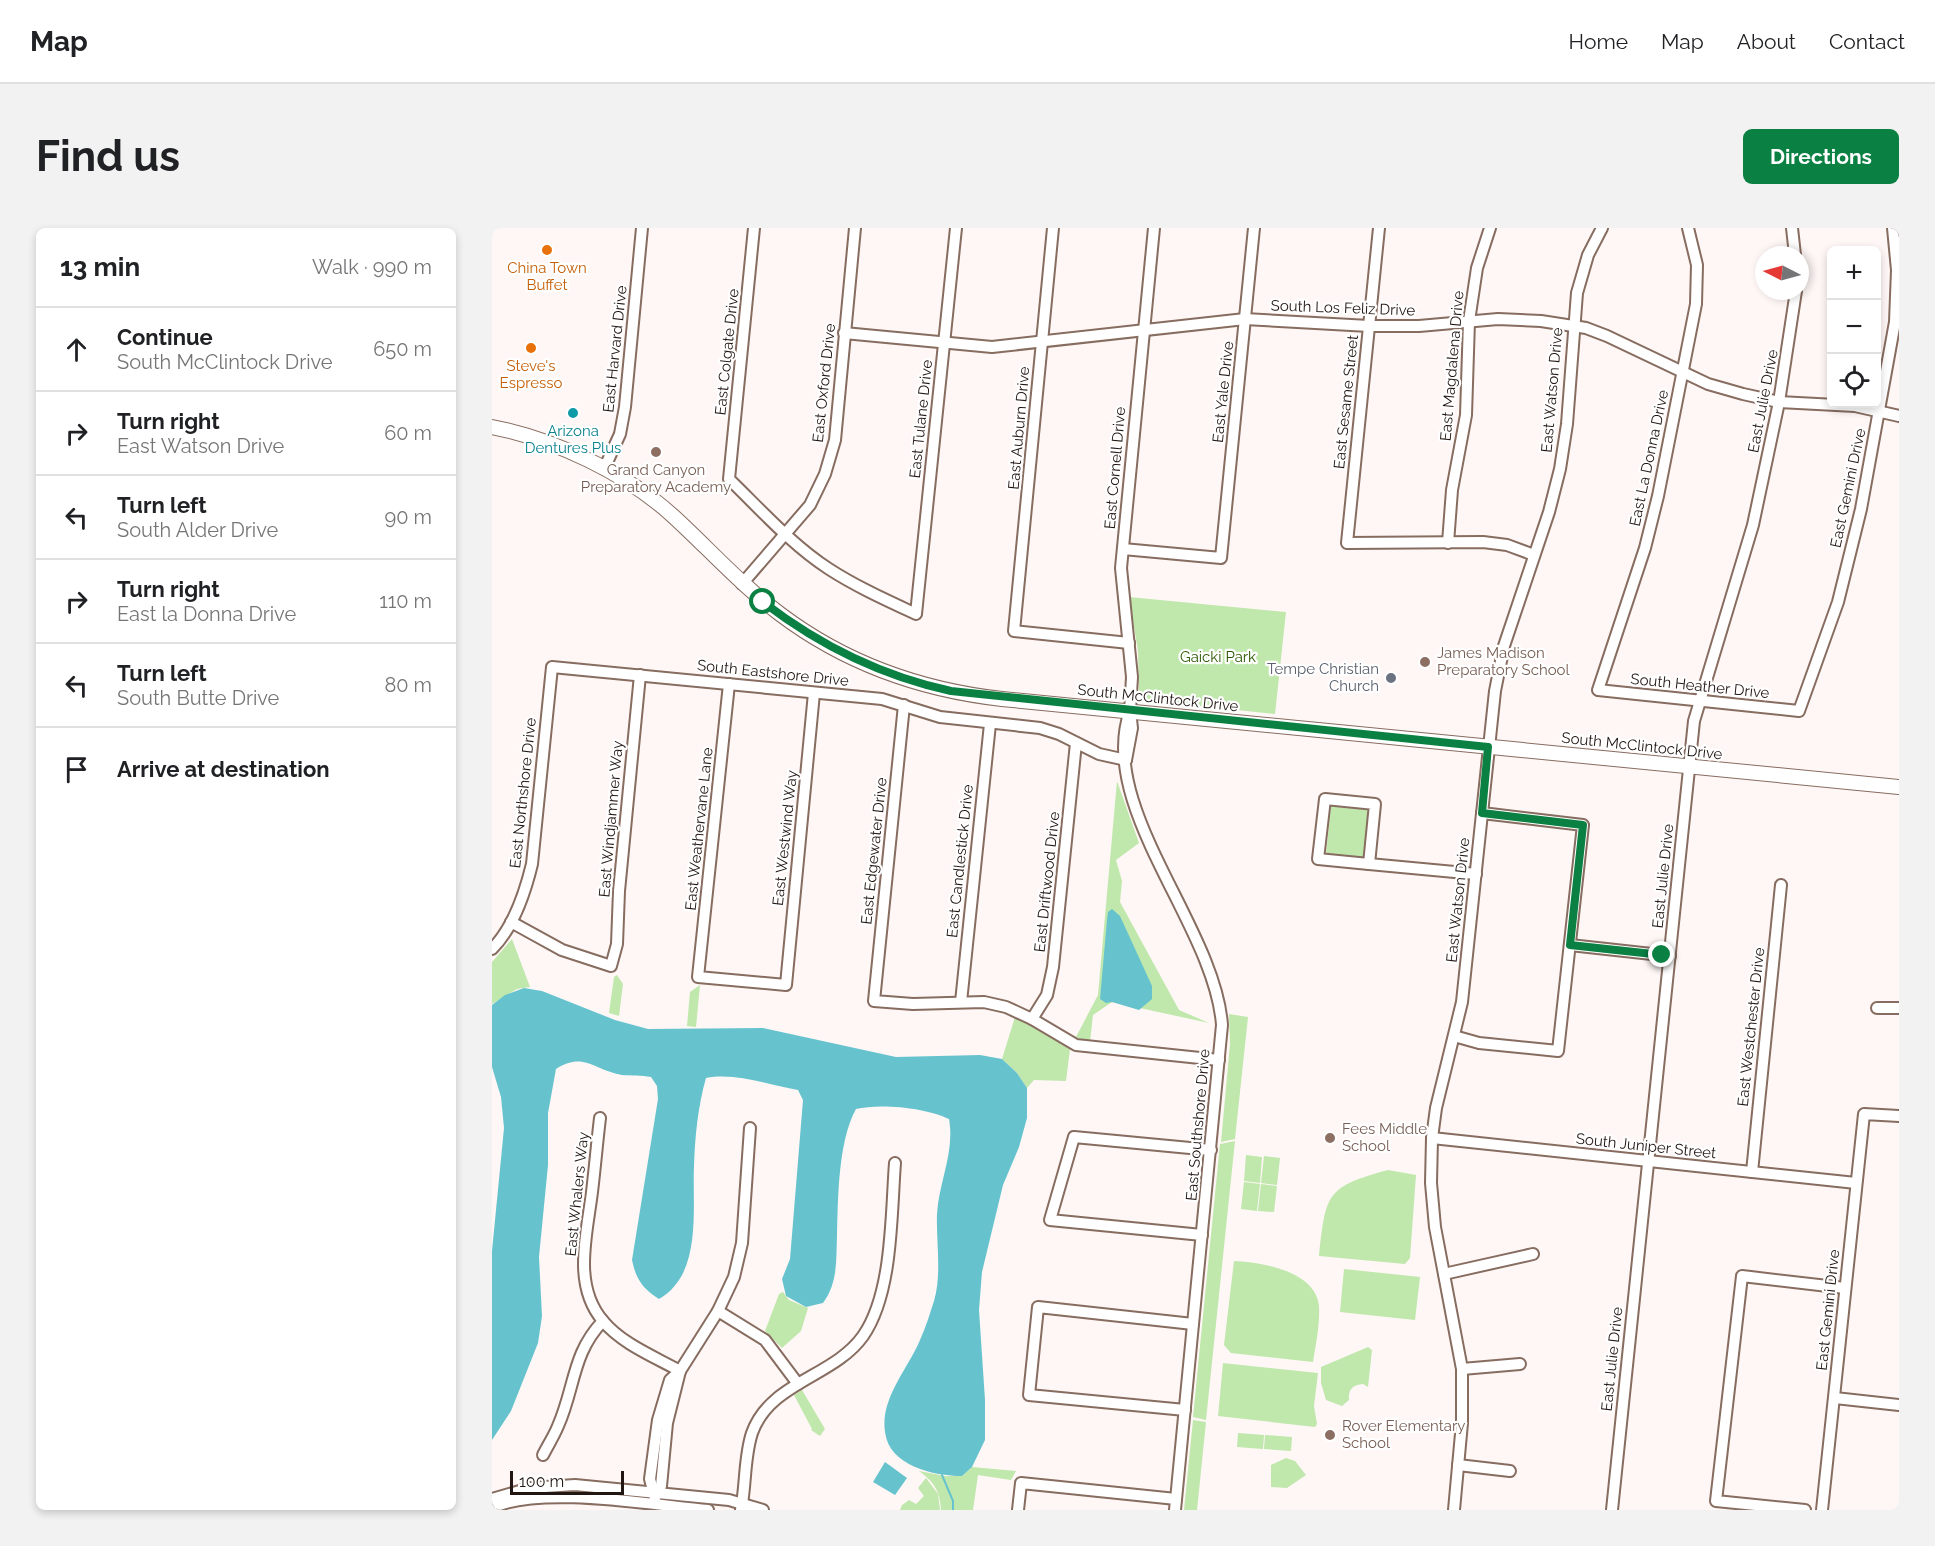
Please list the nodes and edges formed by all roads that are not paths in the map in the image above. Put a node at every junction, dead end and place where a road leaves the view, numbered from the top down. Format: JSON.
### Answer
{"nodes":[{"id":1,"x":642,"y":228,"type":"edge"},
{"id":2,"x":754,"y":228,"type":"edge"},
{"id":3,"x":855,"y":228,"type":"edge"},
{"id":4,"x":956,"y":228,"type":"edge"},
{"id":5,"x":1053,"y":228,"type":"edge"},
{"id":6,"x":1154,"y":228,"type":"edge"},
{"id":7,"x":1254,"y":228,"type":"edge"},
{"id":8,"x":1379,"y":228,"type":"edge"},
{"id":9,"x":1490,"y":228,"type":"edge"},
{"id":10,"x":1602,"y":228,"type":"edge"},
{"id":11,"x":1688,"y":228,"type":"edge"},
{"id":12,"x":1792,"y":228,"type":"edge"},
{"id":13,"x":1893,"y":228,"type":"edge"},
{"id":14,"x":1794,"y":246,"type":"edge"},
{"id":15,"x":1795,"y":300,"type":"edge"},
{"id":16,"x":1245,"y":319,"type":"junction"},
{"id":17,"x":1469,"y":321,"type":"junction"},
{"id":18,"x":1369,"y":326,"type":"junction"},
{"id":19,"x":1573,"y":326,"type":"junction"},
{"id":20,"x":1143,"y":329,"type":"junction"},
{"id":21,"x":844,"y":333,"type":"junction"},
{"id":22,"x":1042,"y":341,"type":"junction"},
{"id":23,"x":945,"y":344,"type":"junction"},
{"id":24,"x":1682,"y":372,"type":"junction"},
{"id":25,"x":1779,"y":402,"type":"junction"},
{"id":26,"x":1879,"y":409,"type":"junction"},
{"id":27,"x":1899,"y":416,"type":"edge"},
{"id":28,"x":492,"y":427,"type":"edge"},
{"id":29,"x":604,"y":470,"type":"junction"},
{"id":30,"x":786,"y":535,"type":"junction"},
{"id":31,"x":1448,"y":543,"type":"junction"},
{"id":32,"x":1123,"y":549,"type":"junction"},
{"id":33,"x":1534,"y":555,"type":"junction"},
{"id":34,"x":742,"y":584,"type":"junction"},
{"id":35,"x":1129,"y":643,"type":"junction"},
{"id":36,"x":552,"y":668,"type":"joint"},
{"id":37,"x":640,"y":675,"type":"junction"},
{"id":38,"x":729,"y":684,"type":"junction"},
{"id":39,"x":1598,"y":690,"type":"joint"},
{"id":40,"x":814,"y":693,"type":"junction"},
{"id":41,"x":1699,"y":700,"type":"junction"},
{"id":42,"x":904,"y":705,"type":"junction"},
{"id":43,"x":1130,"y":711,"type":"junction"},
{"id":44,"x":1799,"y":711,"type":"joint"},
{"id":45,"x":990,"y":724,"type":"junction"},
{"id":46,"x":1076,"y":743,"type":"junction"},
{"id":47,"x":1488,"y":747,"type":"junction"},
{"id":48,"x":1126,"y":760,"type":"junction"},
{"id":49,"x":1689,"y":767,"type":"junction"},
{"id":50,"x":1899,"y":787,"type":"edge"},
{"id":51,"x":1482,"y":813,"type":"junction"},
{"id":52,"x":1369,"y":864,"type":"junction"},
{"id":53,"x":1476,"y":874,"type":"junction"},
{"id":54,"x":1781,"y":885,"type":"dead end"},
{"id":55,"x":511,"y":922,"type":"junction"},
{"id":56,"x":1570,"y":945,"type":"junction"},
{"id":57,"x":492,"y":949,"type":"edge"},
{"id":58,"x":1670,"y":956,"type":"junction"},
{"id":59,"x":786,"y":985,"type":"joint"},
{"id":60,"x":960,"y":1002,"type":"junction"},
{"id":61,"x":1877,"y":1008,"type":"dead end"},
{"id":62,"x":1899,"y":1008,"type":"edge"},
{"id":63,"x":1032,"y":1019,"type":"junction"},
{"id":64,"x":1454,"y":1036,"type":"junction"},
{"id":65,"x":1219,"y":1060,"type":"junction"},
{"id":66,"x":1899,"y":1116,"type":"edge"},
{"id":67,"x":600,"y":1118,"type":"dead end"},
{"id":68,"x":750,"y":1128,"type":"dead end"},
{"id":69,"x":1432,"y":1138,"type":"junction"},
{"id":70,"x":1211,"y":1150,"type":"junction"},
{"id":71,"x":895,"y":1162,"type":"dead end"},
{"id":72,"x":1648,"y":1162,"type":"junction"},
{"id":73,"x":1752,"y":1172,"type":"junction"},
{"id":74,"x":1856,"y":1183,"type":"junction"},
{"id":75,"x":1202,"y":1235,"type":"junction"},
{"id":76,"x":1533,"y":1254,"type":"dead end"},
{"id":77,"x":1444,"y":1274,"type":"junction"},
{"id":78,"x":1845,"y":1288,"type":"junction"},
{"id":79,"x":718,"y":1311,"type":"junction"},
{"id":80,"x":603,"y":1321,"type":"junction"},
{"id":81,"x":1193,"y":1324,"type":"junction"},
{"id":82,"x":1520,"y":1364,"type":"dead end"},
{"id":83,"x":1462,"y":1369,"type":"junction"},
{"id":84,"x":680,"y":1371,"type":"junction"},
{"id":85,"x":798,"y":1384,"type":"junction"},
{"id":86,"x":1834,"y":1398,"type":"junction"},
{"id":87,"x":1899,"y":1405,"type":"edge"},
{"id":88,"x":1185,"y":1410,"type":"junction"},
{"id":89,"x":543,"y":1455,"type":"dead end"},
{"id":90,"x":1458,"y":1465,"type":"junction"},
{"id":91,"x":1510,"y":1471,"type":"dead end"},
{"id":92,"x":655,"y":1492,"type":"junction"},
{"id":93,"x":493,"y":1503,"type":"edge"},
{"id":94,"x":654,"y":1505,"type":"junction"},
{"id":95,"x":1175,"y":1505,"type":"edge"},
{"id":96,"x":742,"y":1506,"type":"edge"},
{"id":97,"x":708,"y":1510,"type":"edge"},
{"id":98,"x":763,"y":1510,"type":"edge"},
{"id":99,"x":1018,"y":1510,"type":"edge"},
{"id":100,"x":1454,"y":1510,"type":"edge"},
{"id":101,"x":1612,"y":1510,"type":"edge"},
{"id":102,"x":1805,"y":1510,"type":"edge"},
{"id":103,"x":1822,"y":1510,"type":"edge"}],
"edges":[{"from":1,"to":29,"type":"street","name":"East Harvard Drive"},
{"from":2,"to":30,"type":"street","name":"East Colgate Drive"},
{"from":3,"to":21,"type":"street","name":"East Oxford Drive"},
{"from":4,"to":23,"type":"street","name":"East Tulane Drive"},
{"from":5,"to":22,"type":"street","name":"East Auburn Drive"},
{"from":6,"to":20,"type":"street","name":"East Cornell Drive"},
{"from":7,"to":16,"type":"street","name":"East Yale Drive"},
{"from":8,"to":18,"type":"street","name":"East Sesame Street"},
{"from":9,"to":17,"type":"street","name":"East Magdalena Drive"},
{"from":10,"to":19,"type":"street","name":"East Watson Drive"},
{"from":11,"to":24,"type":"street","name":"East La Donna Drive"},
{"from":12,"to":14,"type":"street"},
{"from":13,"to":26,"type":"street","name":"East Gemini Drive"},
{"from":15,"to":25,"type":"street","name":"East Julie Drive"},
{"from":16,"to":18,"type":"street","name":"South Los Feliz Drive"},
{"from":16,"to":20,"type":"street","name":"South Los Feliz Drive"},
{"from":16,"to":32,"type":"street","name":"East Yale Drive"},
{"from":17,"to":18,"type":"street","name":"South Los Feliz Drive"},
{"from":17,"to":19,"type":"street","name":"South Los Feliz Drive"},
{"from":17,"to":31,"type":"street","name":"East Magdalena Drive"},
{"from":18,"to":31,"type":"street","name":"East Sesame Street"},
{"from":19,"to":24,"type":"street","name":"South Los Feliz Drive"},
{"from":19,"to":33,"type":"street","name":"East Watson Drive"},
{"from":20,"to":22,"type":"street","name":"South Los Feliz Drive"},
{"from":20,"to":32,"type":"street","name":"East Cornell Drive"},
{"from":21,"to":23,"type":"street","name":"South Los Feliz Drive"},
{"from":21,"to":30,"type":"street","name":"East Oxford Drive"},
{"from":22,"to":23,"type":"street","name":"South Los Feliz Drive"},
{"from":22,"to":35,"type":"street","name":"East Auburn Drive"},
{"from":23,"to":30,"type":"street","name":"East Tulane Drive"},
{"from":24,"to":25,"type":"street","name":"South Los Feliz Drive"},
{"from":24,"to":39,"type":"street","name":"East La Donna Drive"},
{"from":25,"to":26,"type":"street","name":"South Los Feliz Drive"},
{"from":25,"to":41,"type":"street","name":"East Julie Drive"},
{"from":26,"to":27,"type":"street","name":"South Los Feliz Drive"},
{"from":26,"to":44,"type":"street","name":"East Gemini Drive"},
{"from":28,"to":29,"type":"main road","name":"South McClintock Drive"},
{"from":29,"to":34,"type":"main road","name":"South McClintock Drive"},
{"from":30,"to":34,"type":"street","name":"East Oxford Drive"},
{"from":31,"to":33,"type":"street"},
{"from":32,"to":35,"type":"street","name":"East Cornell Drive"},
{"from":33,"to":47,"type":"street","name":"East Watson Drive"},
{"from":34,"to":43,"type":"main road","name":"South McClintock Drive"},
{"from":35,"to":43,"type":"street","name":"East Cornell Drive"},
{"from":36,"to":37,"type":"street","name":"South Eastshore Drive"},
{"from":36,"to":55,"type":"street","name":"East Northshore Drive"},
{"from":37,"to":38,"type":"street","name":"South Eastshore Drive"},
{"from":37,"to":55,"type":"street","name":"East Windjammer Way"},
{"from":38,"to":40,"type":"street","name":"South Eastshore Drive"},
{"from":38,"to":59,"type":"street","name":"East Weathervane Lane"},
{"from":39,"to":41,"type":"street","name":"South Heather Drive"},
{"from":40,"to":42,"type":"street","name":"South Eastshore Drive"},
{"from":40,"to":59,"type":"street","name":"East Westwind Way"},
{"from":41,"to":44,"type":"street","name":"South Heather Drive"},
{"from":41,"to":49,"type":"street","name":"East Julie Drive"},
{"from":42,"to":45,"type":"street","name":"South Eastshore Drive"},
{"from":42,"to":60,"type":"street","name":"East Edgewater Drive"},
{"from":43,"to":47,"type":"main road","name":"South McClintock Drive"},
{"from":43,"to":48,"type":"street","name":"East Southshore Drive"},
{"from":45,"to":46,"type":"street","name":"South Eastshore Drive"},
{"from":45,"to":60,"type":"street","name":"East Candlestick Drive"},
{"from":46,"to":48,"type":"street","name":"South Eastshore Drive"},
{"from":46,"to":63,"type":"street","name":"East Driftwood Drive"},
{"from":47,"to":49,"type":"main road","name":"South McClintock Drive"},
{"from":47,"to":51,"type":"street","name":"East Watson Drive"},
{"from":48,"to":65,"type":"street","name":"East Southshore Drive"},
{"from":49,"to":50,"type":"main road","name":"South McClintock Drive"},
{"from":49,"to":58,"type":"street","name":"East Julie Drive"},
{"from":51,"to":53,"type":"street","name":"East Watson Drive"},
{"from":51,"to":56,"type":"street"},
{"from":52,"to":52,"type":"street"},
{"from":52,"to":53,"type":"street"},
{"from":53,"to":64,"type":"street","name":"East Watson Drive"},
{"from":54,"to":73,"type":"street","name":"East Westchester Drive"},
{"from":55,"to":57,"type":"street","name":"East Northshore Drive"},
{"from":56,"to":58,"type":"street"},
{"from":56,"to":64,"type":"street"},
{"from":58,"to":72,"type":"street","name":"East Julie Drive"},
{"from":60,"to":63,"type":"street"},
{"from":61,"to":62,"type":"street"},
{"from":63,"to":65,"type":"street"},
{"from":64,"to":69,"type":"street","name":"East Watson Drive"},
{"from":65,"to":70,"type":"street","name":"East Southshore Drive"},
{"from":66,"to":74,"type":"street","name":"East Gemini Drive"},
{"from":67,"to":80,"type":"street","name":"East Whalers Way"},
{"from":68,"to":79,"type":"street"},
{"from":69,"to":72,"type":"street","name":"South Juniper Street"},
{"from":69,"to":77,"type":"street","name":"East Watson Drive"},
{"from":70,"to":75,"type":"street","name":"East Southshore Drive"},
{"from":70,"to":75,"type":"street"},
{"from":71,"to":85,"type":"street"},
{"from":72,"to":73,"type":"street","name":"South Juniper Street"},
{"from":72,"to":101,"type":"street","name":"East Julie Drive"},
{"from":73,"to":74,"type":"street","name":"South Juniper Street"},
{"from":74,"to":78,"type":"street","name":"East Gemini Drive"},
{"from":75,"to":81,"type":"street","name":"East Southshore Drive"},
{"from":76,"to":77,"type":"street"},
{"from":77,"to":83,"type":"street","name":"East Watson Drive"},
{"from":78,"to":86,"type":"street","name":"East Gemini Drive"},
{"from":78,"to":102,"type":"street"},
{"from":79,"to":84,"type":"street"},
{"from":79,"to":85,"type":"street"},
{"from":80,"to":84,"type":"street","name":"East Whalers Way"},
{"from":80,"to":89,"type":"street"},
{"from":81,"to":88,"type":"street","name":"East Southshore Drive"},
{"from":81,"to":88,"type":"street"},
{"from":82,"to":83,"type":"street"},
{"from":83,"to":90,"type":"street","name":"East Watson Drive"},
{"from":84,"to":92,"type":"street"},
{"from":85,"to":96,"type":"street"},
{"from":86,"to":87,"type":"street"},
{"from":86,"to":103,"type":"street","name":"East Gemini Drive"},
{"from":88,"to":95,"type":"street","name":"East Southshore Drive"},
{"from":90,"to":91,"type":"street"},
{"from":90,"to":100,"type":"street","name":"East Watson Drive"},
{"from":92,"to":93,"type":"street"},
{"from":92,"to":94,"type":"street"},
{"from":92,"to":96,"type":"street"},
{"from":93,"to":94,"type":"street"},
{"from":94,"to":97,"type":"street"},
{"from":95,"to":99,"type":"street"},
{"from":96,"to":98,"type":"street"}]}
